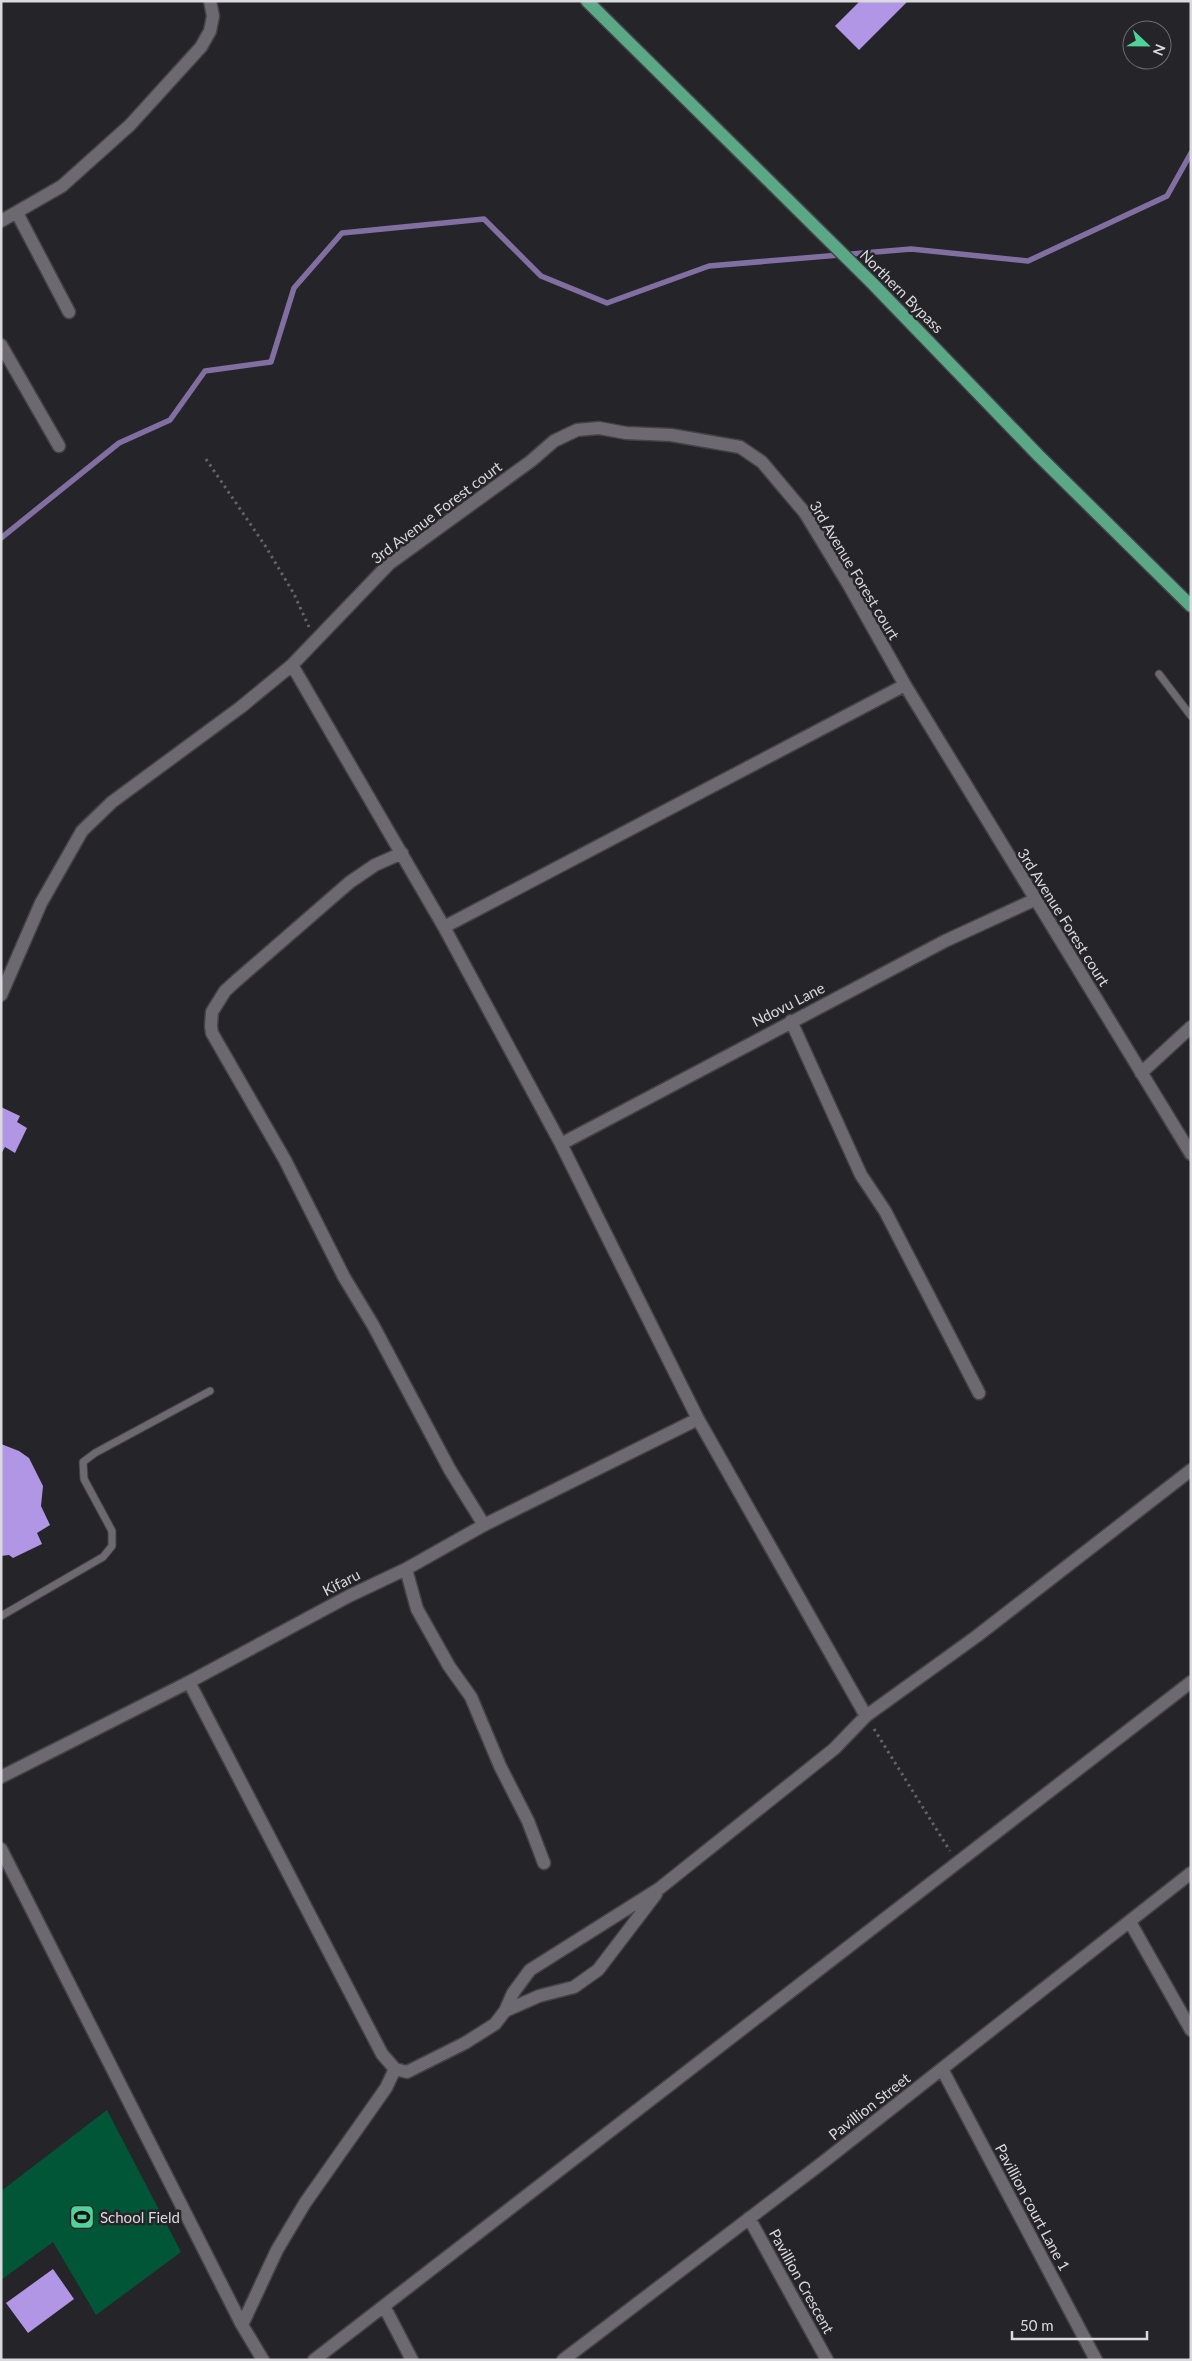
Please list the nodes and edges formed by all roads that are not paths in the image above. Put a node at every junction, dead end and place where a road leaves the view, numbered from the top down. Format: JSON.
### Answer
{"nodes":[{"id":1,"x":210,"y":1,"type":"edge"},
{"id":2,"x":587,"y":1,"type":"edge"},
{"id":3,"x":17,"y":213,"type":"junction"},
{"id":4,"x":1,"y":221,"type":"edge"},
{"id":5,"x":69,"y":312,"type":"dead end"},
{"id":6,"x":1,"y":345,"type":"edge"},
{"id":7,"x":59,"y":446,"type":"dead end"},
{"id":8,"x":1191,"y":606,"type":"edge"},
{"id":9,"x":292,"y":665,"type":"junction"},
{"id":10,"x":1159,"y":674,"type":"dead end"},
{"id":11,"x":905,"y":685,"type":"junction"},
{"id":12,"x":1191,"y":716,"type":"edge"},
{"id":13,"x":402,"y":853,"type":"junction"},
{"id":14,"x":1034,"y":900,"type":"junction"},
{"id":15,"x":444,"y":926,"type":"junction"},
{"id":16,"x":1,"y":995,"type":"edge"},
{"id":17,"x":791,"y":1021,"type":"junction"},
{"id":18,"x":1191,"y":1028,"type":"edge"},
{"id":19,"x":1141,"y":1073,"type":"junction"},
{"id":20,"x":561,"y":1144,"type":"junction"},
{"id":21,"x":1191,"y":1154,"type":"edge"},
{"id":22,"x":210,"y":1391,"type":"dead end"},
{"id":23,"x":979,"y":1393,"type":"dead end"},
{"id":24,"x":698,"y":1419,"type":"junction"},
{"id":25,"x":1191,"y":1470,"type":"edge"},
{"id":26,"x":484,"y":1525,"type":"junction"},
{"id":27,"x":406,"y":1568,"type":"junction"},
{"id":28,"x":1,"y":1616,"type":"edge"},
{"id":29,"x":189,"y":1682,"type":"junction"},
{"id":30,"x":1191,"y":1682,"type":"edge"},
{"id":31,"x":866,"y":1716,"type":"junction"},
{"id":32,"x":1,"y":1778,"type":"edge"},
{"id":33,"x":1,"y":1848,"type":"edge"},
{"id":34,"x":544,"y":1863,"type":"dead end"},
{"id":35,"x":1191,"y":1873,"type":"edge"},
{"id":36,"x":660,"y":1888,"type":"junction"},
{"id":37,"x":1130,"y":1922,"type":"junction"},
{"id":38,"x":505,"y":2010,"type":"junction"},
{"id":39,"x":1191,"y":2030,"type":"edge"},
{"id":40,"x":395,"y":2069,"type":"junction"},
{"id":41,"x":942,"y":2070,"type":"junction"},
{"id":42,"x":749,"y":2218,"type":"junction"},
{"id":43,"x":384,"y":2306,"type":"junction"},
{"id":44,"x":242,"y":2325,"type":"junction"},
{"id":45,"x":264,"y":2360,"type":"edge"},
{"id":46,"x":314,"y":2360,"type":"edge"},
{"id":47,"x":412,"y":2360,"type":"edge"},
{"id":48,"x":562,"y":2360,"type":"edge"},
{"id":49,"x":827,"y":2360,"type":"edge"},
{"id":50,"x":1096,"y":2360,"type":"edge"}],
"edges":[{"from":1,"to":3,"type":"street"},
{"from":2,"to":8,"type":"main road","name":"Northern Bypass"},
{"from":3,"to":4,"type":"street"},
{"from":3,"to":5,"type":"street"},
{"from":6,"to":7,"type":"street"},
{"from":9,"to":11,"type":"street","name":"3rd Avenue Forest court"},
{"from":9,"to":13,"type":"street"},
{"from":9,"to":16,"type":"street","name":"3rd Avenue Forest court"},
{"from":10,"to":12,"type":"lane"},
{"from":11,"to":14,"type":"street","name":"3rd Avenue Forest court"},
{"from":11,"to":15,"type":"street"},
{"from":13,"to":15,"type":"street"},
{"from":13,"to":26,"type":"street"},
{"from":14,"to":17,"type":"street","name":"Ndovu Lane"},
{"from":14,"to":19,"type":"street","name":"3rd Avenue Forest court"},
{"from":15,"to":20,"type":"street"},
{"from":17,"to":20,"type":"street","name":"Ndovu Lane"},
{"from":17,"to":23,"type":"street"},
{"from":18,"to":19,"type":"street"},
{"from":19,"to":21,"type":"street","name":"3rd Avenue Forest court"},
{"from":20,"to":24,"type":"street"},
{"from":22,"to":28,"type":"lane"},
{"from":24,"to":26,"type":"street","name":"Kifaru"},
{"from":24,"to":31,"type":"street"},
{"from":25,"to":31,"type":"street"},
{"from":26,"to":27,"type":"street","name":"Kifaru"},
{"from":27,"to":29,"type":"street","name":"Kifaru"},
{"from":27,"to":34,"type":"street"},
{"from":29,"to":32,"type":"street","name":"Kifaru"},
{"from":29,"to":40,"type":"street"},
{"from":30,"to":43,"type":"street"},
{"from":31,"to":36,"type":"street"},
{"from":33,"to":44,"type":"street"},
{"from":35,"to":37,"type":"street","name":"Pavillion Street"},
{"from":36,"to":38,"type":"street"},
{"from":36,"to":38,"type":"street"},
{"from":37,"to":39,"type":"street"},
{"from":37,"to":41,"type":"street","name":"Pavillion Street"},
{"from":38,"to":40,"type":"street"},
{"from":40,"to":44,"type":"street"},
{"from":41,"to":42,"type":"street","name":"Pavillion Street"},
{"from":41,"to":50,"type":"street","name":"Pavillion court Lane 1"},
{"from":42,"to":48,"type":"street","name":"Pavillion Street"},
{"from":42,"to":49,"type":"street","name":"Pavillion Crescent"},
{"from":43,"to":46,"type":"street"},
{"from":43,"to":47,"type":"street"},
{"from":44,"to":45,"type":"street"}]}
